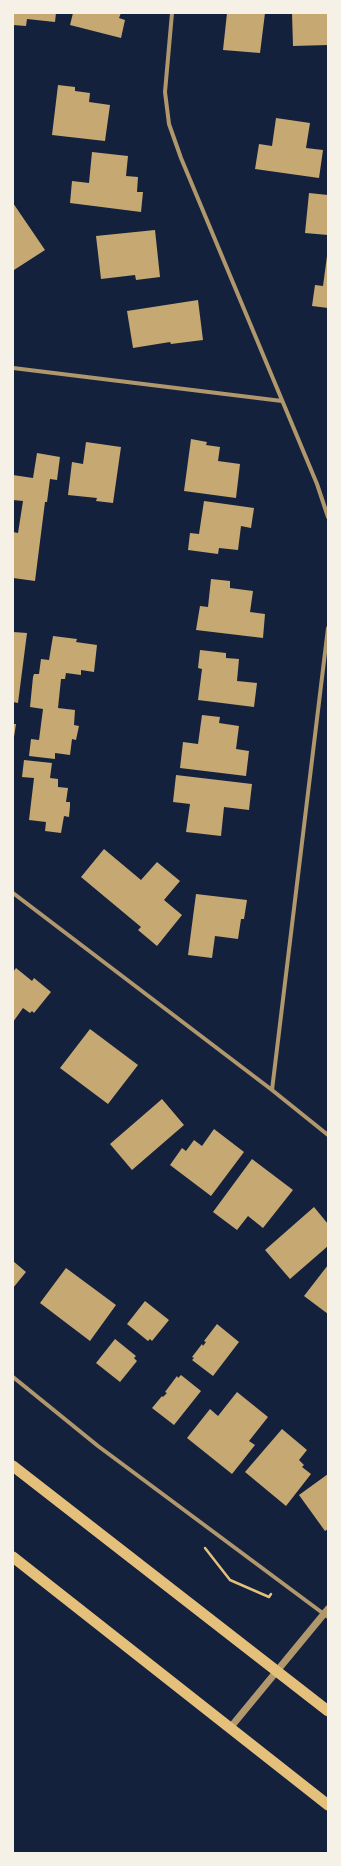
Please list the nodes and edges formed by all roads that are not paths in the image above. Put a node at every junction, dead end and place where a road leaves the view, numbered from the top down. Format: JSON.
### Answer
{"nodes":[{"id":1,"x":172,"y":13,"type":"edge"},
{"id":2,"x":13,"y":368,"type":"edge"},
{"id":3,"x":282,"y":401,"type":"junction"},
{"id":4,"x":328,"y":517,"type":"edge"},
{"id":5,"x":328,"y":628,"type":"edge"},
{"id":6,"x":13,"y":892,"type":"edge"},
{"id":7,"x":272,"y":1090,"type":"junction"},
{"id":8,"x":328,"y":1135,"type":"edge"},
{"id":9,"x":13,"y":1377,"type":"edge"},
{"id":10,"x":13,"y":1466,"type":"edge"},
{"id":11,"x":13,"y":1557,"type":"edge"},
{"id":12,"x":327,"y":1613,"type":"edge"},
{"id":13,"x":276,"y":1671,"type":"junction"},
{"id":14,"x":328,"y":1712,"type":"edge"},
{"id":15,"x":230,"y":1728,"type":"junction"},
{"id":16,"x":328,"y":1805,"type":"edge"}],
"edges":[{"from":1,"to":3,"type":"street"},
{"from":2,"to":3,"type":"street"},
{"from":3,"to":4,"type":"street"},
{"from":5,"to":7,"type":"street"},
{"from":6,"to":7,"type":"street"},
{"from":7,"to":8,"type":"street"},
{"from":9,"to":12,"type":"street"},
{"from":10,"to":13,"type":"highway"},
{"from":11,"to":15,"type":"highway"},
{"from":12,"to":13,"type":"street"},
{"from":13,"to":14,"type":"highway"},
{"from":13,"to":15,"type":"street"},
{"from":15,"to":16,"type":"highway"}]}
